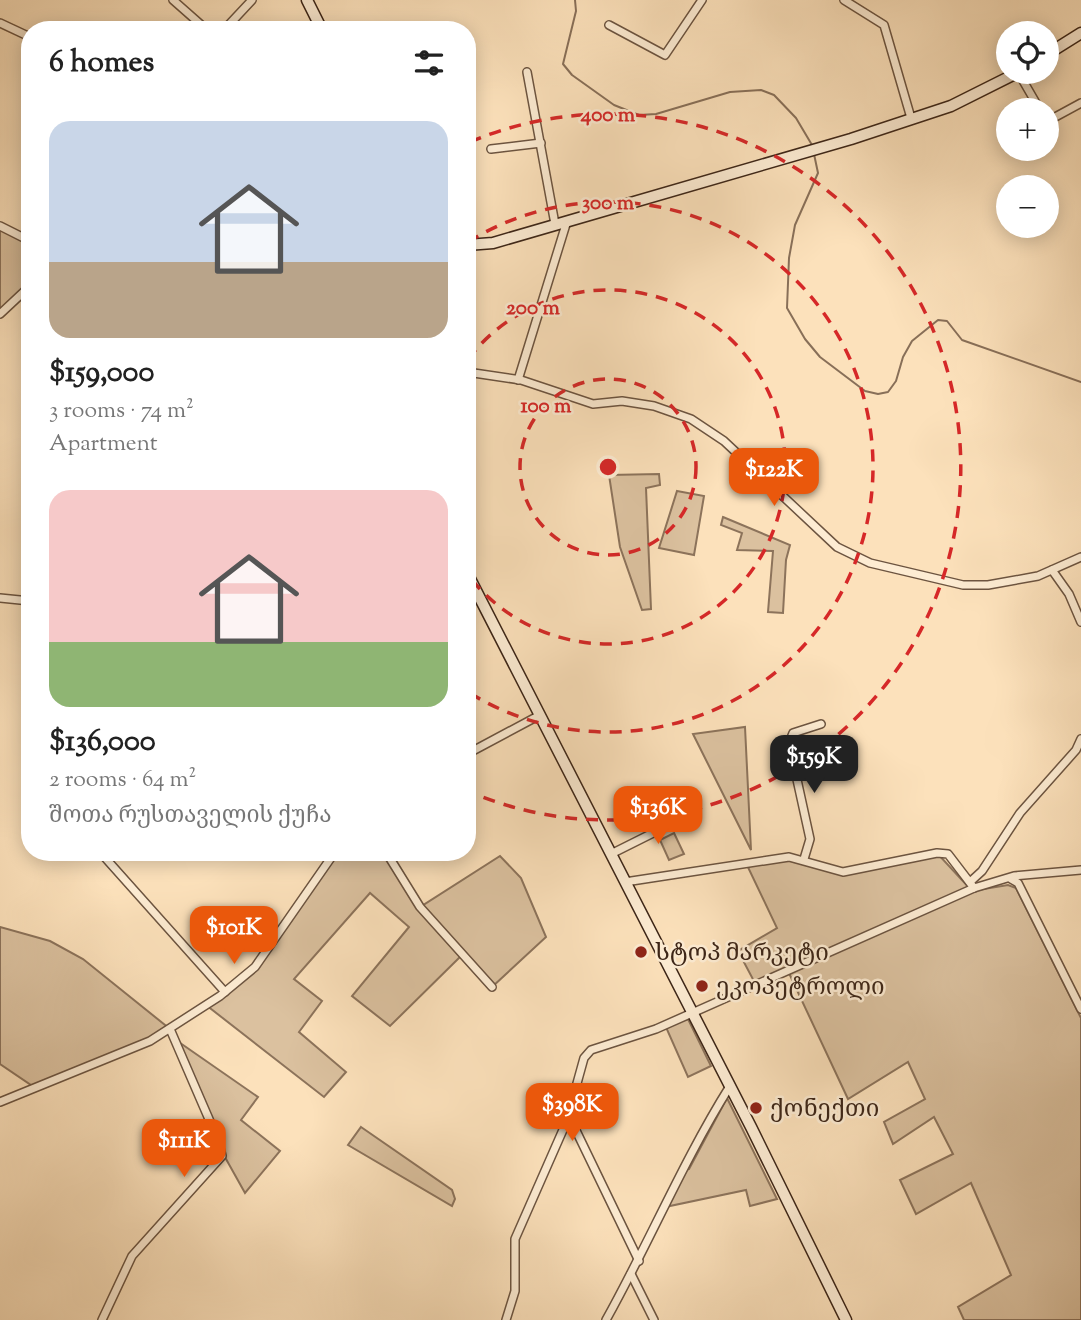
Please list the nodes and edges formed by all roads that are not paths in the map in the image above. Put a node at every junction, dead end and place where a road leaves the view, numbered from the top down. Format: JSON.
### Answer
{"nodes":[{"id":1,"x":173,"y":0,"type":"edge"},
{"id":2,"x":252,"y":0,"type":"edge"},
{"id":3,"x":307,"y":0,"type":"edge"},
{"id":4,"x":702,"y":0,"type":"edge"},
{"id":5,"x":844,"y":0,"type":"edge"},
{"id":6,"x":197,"y":21,"type":"edge"},
{"id":7,"x":232,"y":21,"type":"edge"},
{"id":8,"x":317,"y":21,"type":"edge"},
{"id":9,"x":0,"y":23,"type":"edge"},
{"id":10,"x":609,"y":25,"type":"dead end"},
{"id":11,"x":21,"y":33,"type":"edge"},
{"id":12,"x":1081,"y":34,"type":"edge"},
{"id":13,"x":1059,"y":47,"type":"edge"},
{"id":14,"x":527,"y":72,"type":"dead end"},
{"id":15,"x":996,"y":83,"type":"edge"},
{"id":16,"x":1081,"y":103,"type":"edge"},
{"id":17,"x":1059,"y":115,"type":"edge"},
{"id":18,"x":911,"y":118,"type":"junction"},
{"id":19,"x":541,"y":143,"type":"junction"},
{"id":20,"x":491,"y":149,"type":"dead end"},
{"id":21,"x":561,"y":223,"type":"junction"},
{"id":22,"x":0,"y":226,"type":"edge"},
{"id":23,"x":21,"y":237,"type":"edge"},
{"id":24,"x":476,"y":245,"type":"edge"},
{"id":25,"x":21,"y":294,"type":"edge"},
{"id":26,"x":0,"y":314,"type":"edge"},
{"id":27,"x":476,"y":373,"type":"edge"},
{"id":28,"x":518,"y":380,"type":"junction"},
{"id":29,"x":1081,"y":557,"type":"edge"},
{"id":30,"x":1052,"y":570,"type":"junction"},
{"id":31,"x":476,"y":591,"type":"edge"},
{"id":32,"x":0,"y":598,"type":"edge"},
{"id":33,"x":21,"y":600,"type":"edge"},
{"id":34,"x":1081,"y":622,"type":"edge"},
{"id":35,"x":540,"y":715,"type":"junction"},
{"id":36,"x":821,"y":724,"type":"dead end"},
{"id":37,"x":1081,"y":739,"type":"edge"},
{"id":38,"x":476,"y":749,"type":"edge"},
{"id":39,"x":693,"y":813,"type":"dead end"},
{"id":40,"x":611,"y":854,"type":"junction"},
{"id":41,"x":804,"y":859,"type":"junction"},
{"id":42,"x":108,"y":861,"type":"edge"},
{"id":43,"x":329,"y":861,"type":"edge"},
{"id":44,"x":392,"y":861,"type":"edge"},
{"id":45,"x":1081,"y":870,"type":"edge"},
{"id":46,"x":1011,"y":879,"type":"junction"},
{"id":47,"x":624,"y":882,"type":"junction"},
{"id":48,"x":972,"y":885,"type":"junction"},
{"id":49,"x":492,"y":987,"type":"dead end"},
{"id":50,"x":225,"y":992,"type":"junction"},
{"id":51,"x":1081,"y":1009,"type":"edge"},
{"id":52,"x":692,"y":1012,"type":"junction"},
{"id":53,"x":170,"y":1029,"type":"junction"},
{"id":54,"x":730,"y":1086,"type":"junction"},
{"id":55,"x":0,"y":1102,"type":"edge"},
{"id":56,"x":568,"y":1114,"type":"junction"},
{"id":57,"x":639,"y":1261,"type":"junction"},
{"id":58,"x":631,"y":1274,"type":"junction"},
{"id":59,"x":102,"y":1320,"type":"edge"},
{"id":60,"x":506,"y":1320,"type":"edge"},
{"id":61,"x":606,"y":1320,"type":"edge"},
{"id":62,"x":653,"y":1320,"type":"edge"},
{"id":63,"x":846,"y":1320,"type":"edge"}],
"edges":[{"from":1,"to":6,"type":"street"},
{"from":2,"to":7,"type":"street"},
{"from":3,"to":8,"type":"main road"},
{"from":4,"to":10,"type":"street"},
{"from":5,"to":18,"type":"street"},
{"from":9,"to":11,"type":"street"},
{"from":12,"to":13,"type":"main road"},
{"from":14,"to":19,"type":"street"},
{"from":15,"to":18,"type":"main road"},
{"from":16,"to":17,"type":"street"},
{"from":18,"to":21,"type":"main road"},
{"from":19,"to":20,"type":"street"},
{"from":19,"to":21,"type":"street"},
{"from":21,"to":24,"type":"main road"},
{"from":21,"to":28,"type":"street"},
{"from":22,"to":23,"type":"street"},
{"from":25,"to":26,"type":"street"},
{"from":27,"to":28,"type":"street"},
{"from":28,"to":30,"type":"street"},
{"from":29,"to":30,"type":"street"},
{"from":30,"to":34,"type":"street"},
{"from":31,"to":35,"type":"main road"},
{"from":32,"to":33,"type":"street"},
{"from":35,"to":38,"type":"street"},
{"from":35,"to":40,"type":"main road"},
{"from":36,"to":41,"type":"street"},
{"from":37,"to":48,"type":"street"},
{"from":39,"to":40,"type":"street"},
{"from":40,"to":47,"type":"main road"},
{"from":41,"to":47,"type":"street"},
{"from":41,"to":48,"type":"street"},
{"from":42,"to":50,"type":"street"},
{"from":43,"to":50,"type":"street"},
{"from":44,"to":49,"type":"street"},
{"from":45,"to":46,"type":"street"},
{"from":46,"to":48,"type":"street"},
{"from":46,"to":51,"type":"street"},
{"from":47,"to":52,"type":"main road"},
{"from":48,"to":52,"type":"street"},
{"from":50,"to":53,"type":"street"},
{"from":52,"to":54,"type":"main road"},
{"from":52,"to":56,"type":"street"},
{"from":53,"to":55,"type":"street"},
{"from":53,"to":59,"type":"street"},
{"from":54,"to":57,"type":"street"},
{"from":54,"to":63,"type":"main road"},
{"from":56,"to":57,"type":"street"},
{"from":56,"to":60,"type":"street"},
{"from":57,"to":58,"type":"street"},
{"from":58,"to":61,"type":"street"},
{"from":58,"to":62,"type":"street"}]}
